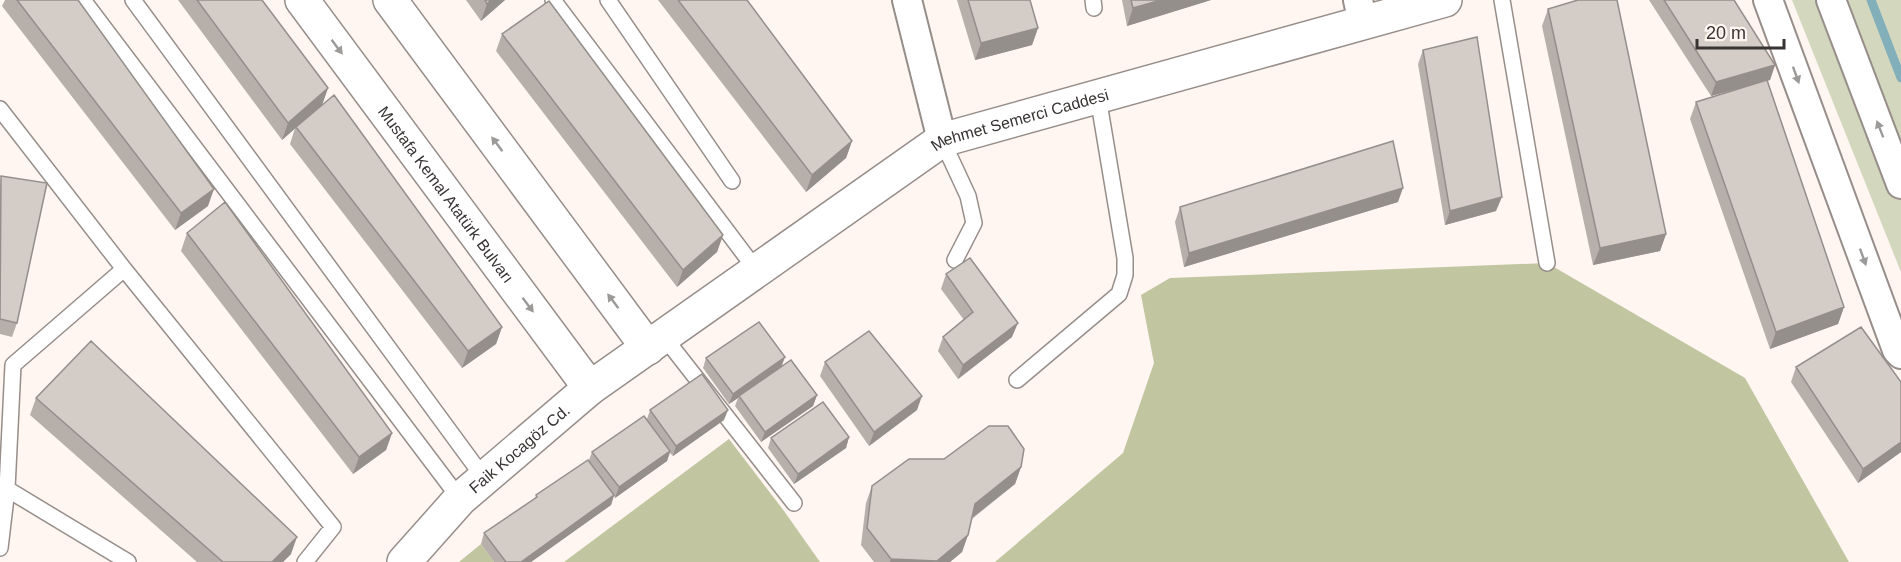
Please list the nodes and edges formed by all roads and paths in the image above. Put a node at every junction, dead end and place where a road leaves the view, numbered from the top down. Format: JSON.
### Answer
{"nodes":[{"id":1,"x":83,"y":0,"type":"edge"},
{"id":2,"x":133,"y":0,"type":"edge"},
{"id":3,"x":302,"y":0,"type":"edge"},
{"id":4,"x":390,"y":0,"type":"edge"},
{"id":5,"x":553,"y":0,"type":"edge"},
{"id":6,"x":608,"y":0,"type":"edge"},
{"id":7,"x":907,"y":0,"type":"edge"},
{"id":8,"x":1445,"y":0,"type":"edge"},
{"id":9,"x":1502,"y":0,"type":"edge"},
{"id":10,"x":1768,"y":0,"type":"edge"},
{"id":11,"x":1831,"y":0,"type":"edge"},
{"id":12,"x":1360,"y":11,"type":"edge"},
{"id":13,"x":1098,"y":97,"type":"junction"},
{"id":14,"x":0,"y":109,"type":"edge"},
{"id":15,"x":942,"y":140,"type":"junction"},
{"id":16,"x":732,"y":181,"type":"dead end"},
{"id":17,"x":1901,"y":184,"type":"edge"},
{"id":18,"x":955,"y":260,"type":"dead end"},
{"id":19,"x":1547,"y":262,"type":"dead end"},
{"id":20,"x":124,"y":269,"type":"junction"},
{"id":21,"x":757,"y":271,"type":"junction"},
{"id":22,"x":656,"y":342,"type":"junction"},
{"id":23,"x":1901,"y":354,"type":"edge"},
{"id":24,"x":6,"y":363,"type":"edge"},
{"id":25,"x":1017,"y":380,"type":"dead end"},
{"id":26,"x":590,"y":388,"type":"junction"},
{"id":27,"x":484,"y":478,"type":"junction"},
{"id":28,"x":7,"y":489,"type":"junction"},
{"id":29,"x":460,"y":500,"type":"junction"},
{"id":30,"x":794,"y":503,"type":"dead end"},
{"id":31,"x":0,"y":548,"type":"edge"},
{"id":32,"x":128,"y":562,"type":"edge"},
{"id":33,"x":305,"y":562,"type":"edge"},
{"id":34,"x":404,"y":562,"type":"edge"}],
"edges":[{"from":1,"to":29,"type":"lane"},
{"from":2,"to":27,"type":"lane"},
{"from":3,"to":26,"type":"street","name":"Mustafa Kemal Atatürk Bulvarı","one_way":true},
{"from":22,"to":4,"type":"street","one_way":true},
{"from":5,"to":21,"type":"lane"},
{"from":6,"to":16,"type":"lane"},
{"from":7,"to":15,"type":"street"},
{"from":8,"to":12,"type":"street","name":"Mehmet Semerci Caddesi"},
{"from":9,"to":19,"type":"lane"},
{"from":10,"to":23,"type":"street","one_way":true},
{"from":17,"to":11,"type":"street","one_way":true},
{"from":12,"to":13,"type":"street","name":"Mehmet Semerci Caddesi"},
{"from":13,"to":15,"type":"street","name":"Mehmet Semerci Caddesi"},
{"from":13,"to":25,"type":"lane"},
{"from":14,"to":20,"type":"lane"},
{"from":15,"to":18,"type":"lane"},
{"from":15,"to":21,"type":"street","name":"Mehmet Semerci Caddesi"},
{"from":20,"to":24,"type":"lane"},
{"from":20,"to":33,"type":"lane"},
{"from":21,"to":22,"type":"street","name":"Mehmet Semerci Caddesi"},
{"from":22,"to":26,"type":"street","name":"Faik Kocagöz Cd."},
{"from":22,"to":30,"type":"lane"},
{"from":24,"to":28,"type":"lane"},
{"from":26,"to":27,"type":"street","name":"Faik Kocagöz Cd."},
{"from":27,"to":29,"type":"street","name":"Faik Kocagöz Cd."},
{"from":28,"to":31,"type":"lane"},
{"from":28,"to":32,"type":"lane"},
{"from":29,"to":34,"type":"street","name":"Faik Kocagöz Cd."}]}
